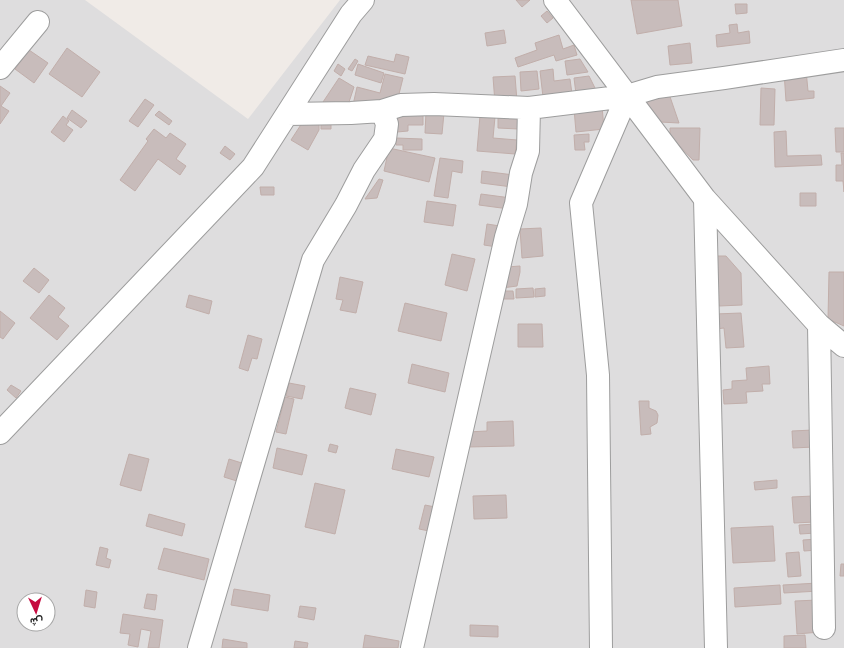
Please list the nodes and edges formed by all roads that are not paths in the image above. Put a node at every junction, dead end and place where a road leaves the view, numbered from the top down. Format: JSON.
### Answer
{"nodes":[{"id":1,"x":363,"y":0,"type":"edge"},
{"id":2,"x":555,"y":0,"type":"edge"},
{"id":3,"x":38,"y":22,"type":"dead end"},
{"id":4,"x":844,"y":60,"type":"edge"},
{"id":5,"x":0,"y":68,"type":"edge"},
{"id":6,"x":627,"y":96,"type":"junction"},
{"id":7,"x":529,"y":108,"type":"junction"},
{"id":8,"x":382,"y":111,"type":"junction"},
{"id":9,"x":287,"y":114,"type":"junction"},
{"id":10,"x":705,"y":199,"type":"junction"},
{"id":11,"x":820,"y":325,"type":"junction"},
{"id":12,"x":844,"y":346,"type":"edge"},
{"id":13,"x":0,"y":433,"type":"edge"},
{"id":14,"x":824,"y":628,"type":"dead end"},
{"id":15,"x":199,"y":648,"type":"edge"},
{"id":16,"x":412,"y":648,"type":"edge"},
{"id":17,"x":602,"y":648,"type":"edge"},
{"id":18,"x":716,"y":648,"type":"edge"}],
"edges":[{"from":1,"to":9,"type":"street"},
{"from":2,"to":6,"type":"street"},
{"from":3,"to":5,"type":"street"},
{"from":4,"to":6,"type":"street"},
{"from":6,"to":7,"type":"street"},
{"from":6,"to":10,"type":"street"},
{"from":6,"to":17,"type":"street"},
{"from":7,"to":8,"type":"street"},
{"from":7,"to":16,"type":"street"},
{"from":8,"to":9,"type":"street"},
{"from":8,"to":15,"type":"street"},
{"from":9,"to":13,"type":"street"},
{"from":10,"to":11,"type":"street"},
{"from":10,"to":18,"type":"street"},
{"from":11,"to":12,"type":"street"},
{"from":11,"to":14,"type":"street"}]}
